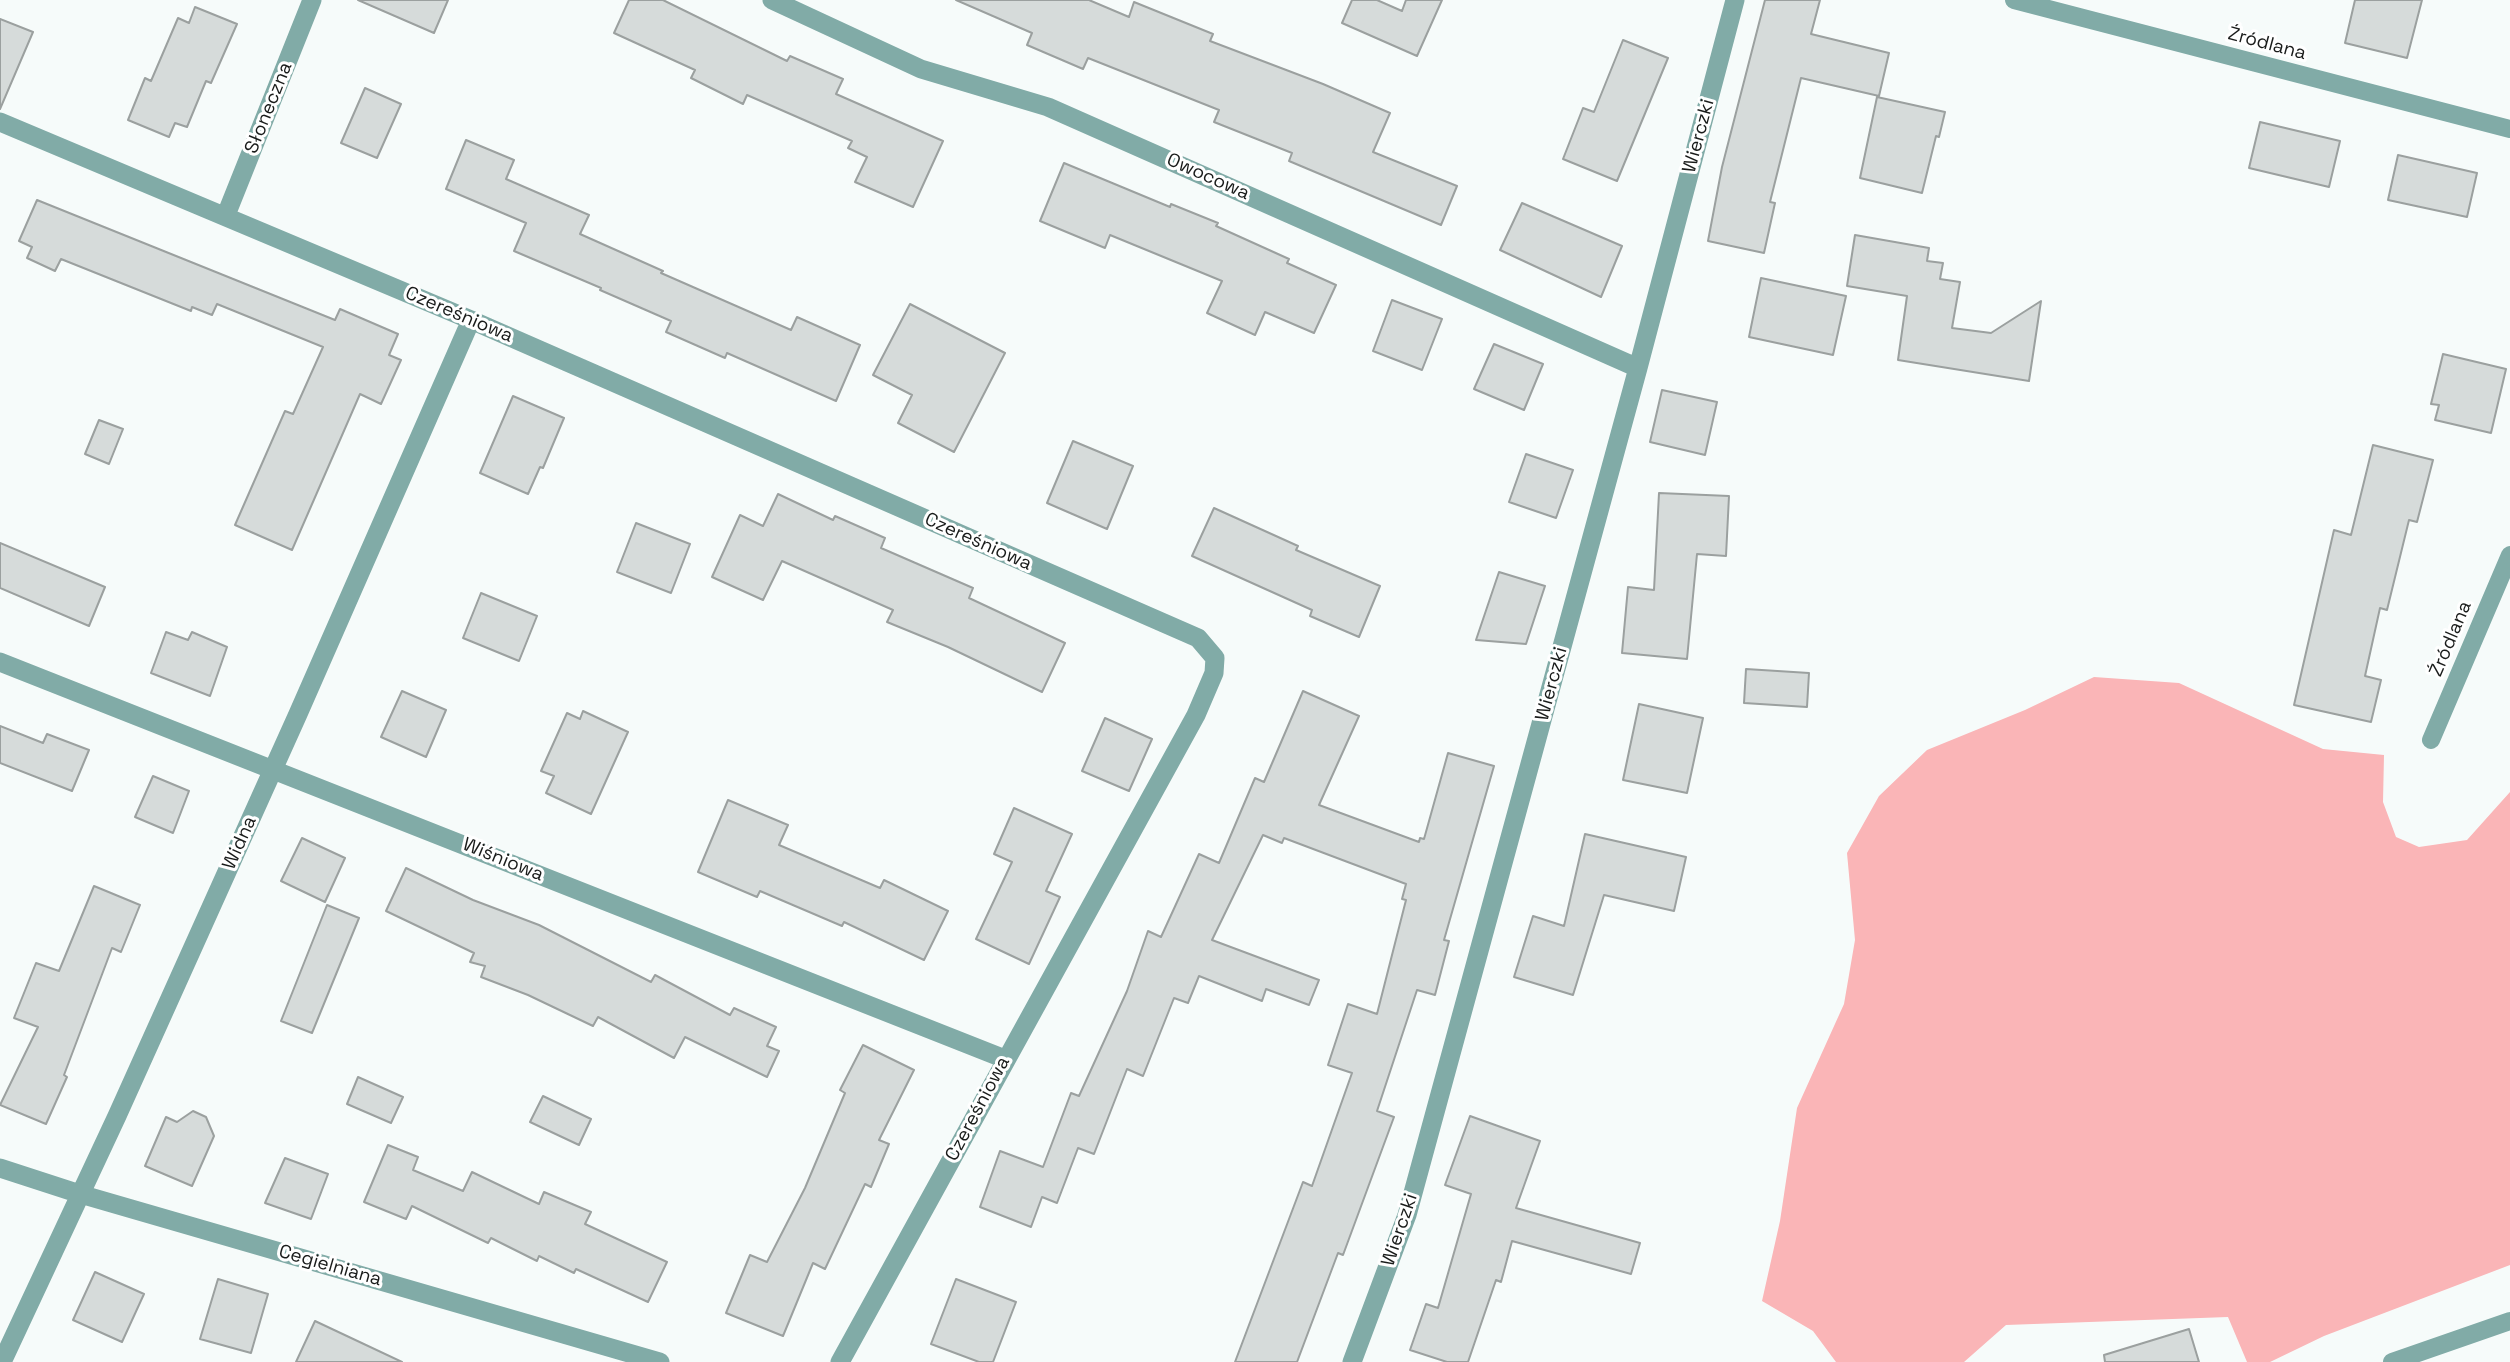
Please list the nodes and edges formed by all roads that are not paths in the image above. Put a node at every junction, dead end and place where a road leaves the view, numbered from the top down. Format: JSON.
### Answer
{"nodes":[{"id":1,"x":312,"y":0,"type":"edge"},
{"id":2,"x":772,"y":0,"type":"edge"},
{"id":3,"x":1735,"y":0,"type":"edge"},
{"id":4,"x":2014,"y":0,"type":"edge"},
{"id":5,"x":0,"y":122,"type":"edge"},
{"id":6,"x":2510,"y":129,"type":"edge"},
{"id":7,"x":226,"y":215,"type":"junction"},
{"id":8,"x":471,"y":320,"type":"junction"},
{"id":9,"x":1638,"y":368,"type":"junction"},
{"id":10,"x":2510,"y":555,"type":"edge"},
{"id":11,"x":0,"y":662,"type":"edge"},
{"id":12,"x":2431,"y":740,"type":"dead end"},
{"id":13,"x":273,"y":769,"type":"junction"},
{"id":14,"x":1005,"y":1059,"type":"junction"},
{"id":15,"x":0,"y":1168,"type":"edge"},
{"id":16,"x":80,"y":1194,"type":"junction"},
{"id":17,"x":2510,"y":1321,"type":"edge"},
{"id":18,"x":2,"y":1362,"type":"edge"},
{"id":19,"x":660,"y":1362,"type":"edge"},
{"id":20,"x":840,"y":1362,"type":"edge"},
{"id":21,"x":1352,"y":1362,"type":"edge"},
{"id":22,"x":2392,"y":1362,"type":"edge"}],
"edges":[{"from":1,"to":7,"type":"street","name":"Słoneczna"},
{"from":2,"to":9,"type":"street","name":"Owocowa"},
{"from":3,"to":9,"type":"street","name":"Wierczki"},
{"from":4,"to":6,"type":"lane","name":"Źródlana"},
{"from":5,"to":7,"type":"street","name":"Czereśniowa"},
{"from":7,"to":8,"type":"street","name":"Czereśniowa"},
{"from":8,"to":13,"type":"street","name":"Widna"},
{"from":8,"to":14,"type":"street","name":"Czereśniowa"},
{"from":9,"to":21,"type":"street","name":"Wierczki"},
{"from":10,"to":12,"type":"lane","name":"Źródlana"},
{"from":11,"to":13,"type":"street","name":"Wiśniowa"},
{"from":13,"to":14,"type":"street","name":"Wiśniowa"},
{"from":13,"to":16,"type":"street","name":"Widna"},
{"from":14,"to":20,"type":"street","name":"Czereśniowa"},
{"from":15,"to":16,"type":"street","name":"Cegielniana"},
{"from":16,"to":18,"type":"street","name":"Widna"},
{"from":16,"to":19,"type":"street","name":"Cegielniana"},
{"from":17,"to":22,"type":"lane"}]}
